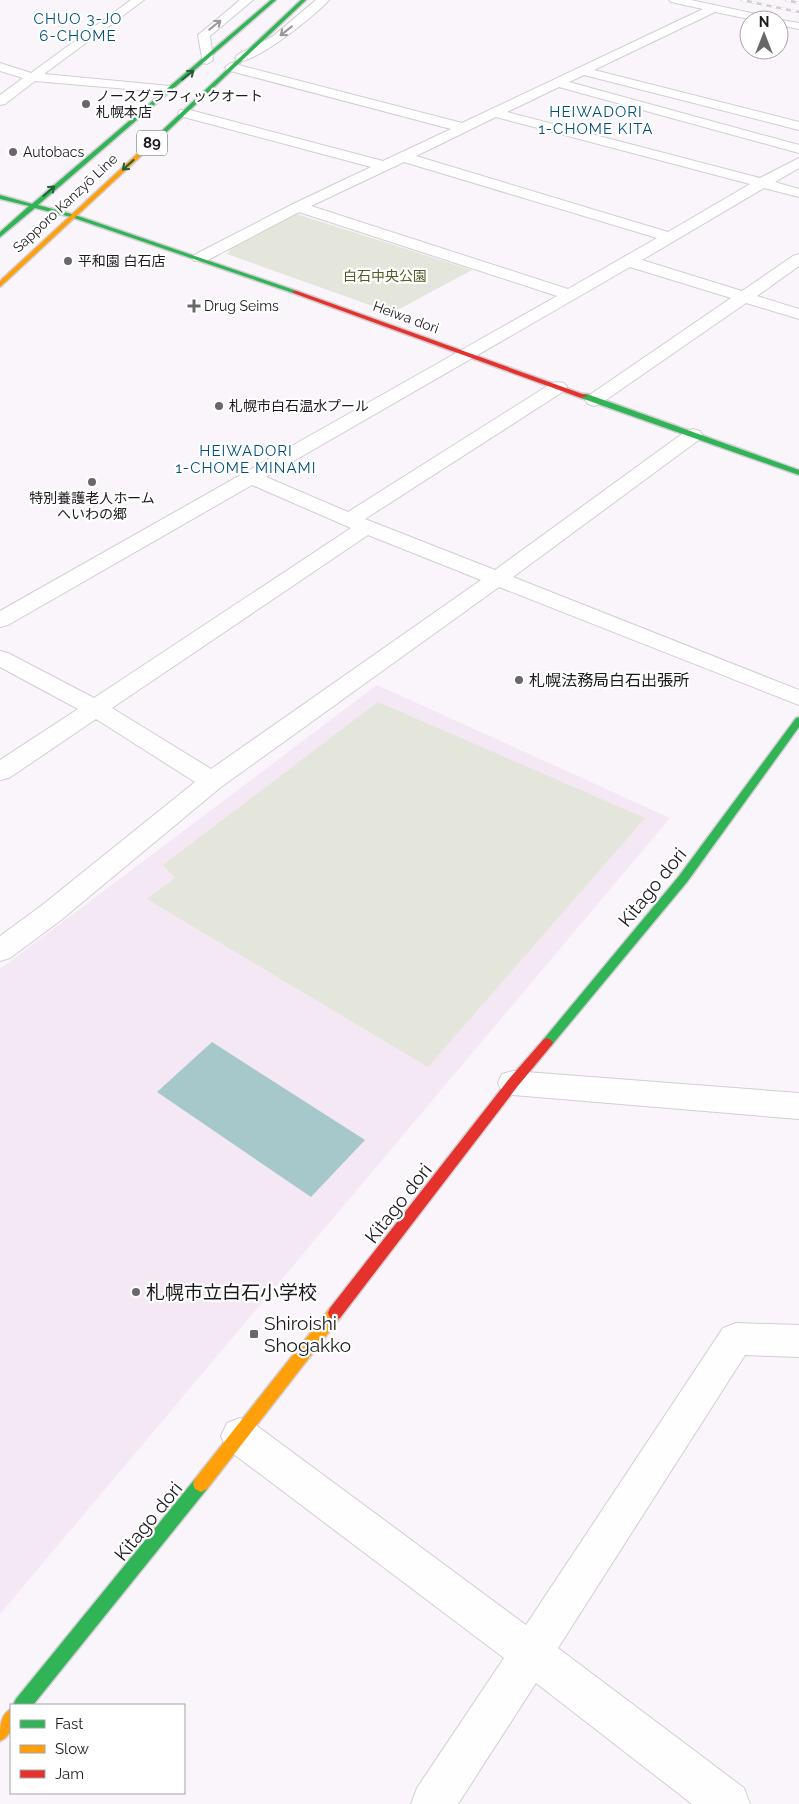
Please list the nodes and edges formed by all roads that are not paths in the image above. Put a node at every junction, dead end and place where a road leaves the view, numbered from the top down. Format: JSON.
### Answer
{"nodes":[{"id":1,"x":138,"y":0,"type":"edge"},
{"id":2,"x":247,"y":0,"type":"edge"},
{"id":3,"x":274,"y":0,"type":"edge"},
{"id":4,"x":304,"y":0,"type":"edge"},
{"id":5,"x":323,"y":0,"type":"edge"},
{"id":6,"x":675,"y":0,"type":"edge"},
{"id":7,"x":714,"y":8,"type":"junction"},
{"id":8,"x":739,"y":13,"type":"edge"},
{"id":9,"x":241,"y":58,"type":"junction"},
{"id":10,"x":207,"y":60,"type":"junction"},
{"id":11,"x":0,"y":67,"type":"edge"},
{"id":12,"x":231,"y":68,"type":"junction"},
{"id":13,"x":584,"y":71,"type":"junction"},
{"id":14,"x":32,"y":77,"type":"junction"},
{"id":15,"x":558,"y":83,"type":"junction"},
{"id":16,"x":170,"y":90,"type":"junction"},
{"id":17,"x":0,"y":101,"type":"edge"},
{"id":18,"x":185,"y":113,"type":"junction"},
{"id":19,"x":495,"y":113,"type":"junction"},
{"id":20,"x":799,"y":126,"type":"edge"},
{"id":21,"x":464,"y":128,"type":"junction"},
{"id":22,"x":799,"y":149,"type":"edge"},
{"id":23,"x":404,"y":157,"type":"junction"},
{"id":24,"x":799,"y":162,"type":"edge"},
{"id":25,"x":385,"y":166,"type":"junction"},
{"id":26,"x":762,"y":184,"type":"junction"},
{"id":27,"x":799,"y":193,"type":"edge"},
{"id":28,"x":0,"y":197,"type":"edge"},
{"id":29,"x":33,"y":205,"type":"junction"},
{"id":30,"x":298,"y":208,"type":"junction"},
{"id":31,"x":73,"y":216,"type":"junction"},
{"id":32,"x":0,"y":235,"type":"edge"},
{"id":33,"x":670,"y":237,"type":"junction"},
{"id":34,"x":200,"y":258,"type":"junction"},
{"id":35,"x":799,"y":259,"type":"edge"},
{"id":36,"x":629,"y":261,"type":"junction"},
{"id":37,"x":0,"y":285,"type":"edge"},
{"id":38,"x":570,"y":296,"type":"junction"},
{"id":39,"x":742,"y":296,"type":"junction"},
{"id":40,"x":799,"y":314,"type":"edge"},
{"id":41,"x":468,"y":355,"type":"junction"},
{"id":42,"x":558,"y":387,"type":"junction"},
{"id":43,"x":594,"y":400,"type":"junction"},
{"id":44,"x":693,"y":435,"type":"junction"},
{"id":45,"x":799,"y":473,"type":"edge"},
{"id":46,"x":252,"y":478,"type":"junction"},
{"id":47,"x":358,"y":523,"type":"junction"},
{"id":48,"x":498,"y":578,"type":"junction"},
{"id":49,"x":0,"y":620,"type":"edge"},
{"id":50,"x":0,"y":658,"type":"edge"},
{"id":51,"x":799,"y":698,"type":"edge"},
{"id":52,"x":95,"y":708,"type":"junction"},
{"id":53,"x":799,"y":720,"type":"edge"},
{"id":54,"x":0,"y":772,"type":"edge"},
{"id":55,"x":212,"y":781,"type":"junction"},
{"id":56,"x":0,"y":951,"type":"edge"},
{"id":57,"x":513,"y":1083,"type":"junction"},
{"id":58,"x":799,"y":1106,"type":"edge"},
{"id":59,"x":799,"y":1341,"type":"edge"},
{"id":60,"x":240,"y":1436,"type":"junction"},
{"id":61,"x":532,"y":1654,"type":"junction"},
{"id":62,"x":23,"y":1704,"type":"edge"},
{"id":63,"x":10,"y":1719,"type":"edge"},
{"id":64,"x":0,"y":1732,"type":"edge"},
{"id":65,"x":433,"y":1804,"type":"edge"},
{"id":66,"x":728,"y":1804,"type":"edge"}],
"edges":[{"from":1,"to":14,"type":"street"},
{"from":10,"to":2,"type":"street","one_way":true},
{"from":3,"to":10,"type":"main road","name":"Sapporo Kanzyō Line","number":"89"},
{"from":4,"to":9,"type":"main road","name":"Sapporo Kanzyō Line","number":"89"},
{"from":5,"to":9,"type":"street","one_way":true},
{"from":6,"to":7,"type":"street"},
{"from":7,"to":8,"type":"street"},
{"from":7,"to":13,"type":"street"},
{"from":9,"to":12,"type":"main road","name":"Sapporo Kanzyō Line","number":"89"},
{"from":16,"to":10,"type":"main road","name":"Sapporo Kanzyō Line","number":"89","one_way":true},
{"from":11,"to":14,"type":"street"},
{"from":12,"to":18,"type":"main road","name":"Sapporo Kanzyō Line","number":"89"},
{"from":12,"to":21,"type":"street"},
{"from":13,"to":15,"type":"street"},
{"from":13,"to":20,"type":"street"},
{"from":14,"to":16,"type":"street"},
{"from":14,"to":17,"type":"street"},
{"from":15,"to":19,"type":"street"},
{"from":15,"to":22,"type":"street"},
{"from":29,"to":16,"type":"main road","name":"Sapporo Kanzyō Line","number":"89","one_way":true},
{"from":18,"to":25,"type":"street"},
{"from":18,"to":31,"type":"main road","name":"Sapporo Kanzyō Line","number":"89","one_way":true},
{"from":19,"to":21,"type":"street"},
{"from":19,"to":26,"type":"street"},
{"from":21,"to":23,"type":"street"},
{"from":23,"to":25,"type":"street"},
{"from":23,"to":33,"type":"street"},
{"from":24,"to":26,"type":"street"},
{"from":25,"to":30,"type":"street"},
{"from":26,"to":27,"type":"street"},
{"from":26,"to":33,"type":"street"},
{"from":28,"to":29,"type":"main road","name":"Heiwa dori"},
{"from":29,"to":31,"type":"main road","name":"Heiwa dori"},
{"from":29,"to":32,"type":"main road","name":"Sapporo Kanzyō Line","number":"89"},
{"from":30,"to":34,"type":"street"},
{"from":30,"to":38,"type":"street"},
{"from":31,"to":34,"type":"main road","name":"Heiwa dori"},
{"from":31,"to":37,"type":"main road","name":"Sapporo Kanzyō Line","number":"89"},
{"from":33,"to":36,"type":"street"},
{"from":34,"to":41,"type":"main road","name":"Heiwa dori"},
{"from":35,"to":39,"type":"street"},
{"from":36,"to":38,"type":"street"},
{"from":36,"to":39,"type":"street"},
{"from":38,"to":41,"type":"street"},
{"from":39,"to":40,"type":"street"},
{"from":39,"to":43,"type":"street"},
{"from":41,"to":42,"type":"main road","name":"Heiwa dori"},
{"from":41,"to":46,"type":"street"},
{"from":42,"to":43,"type":"main road","name":"Heiwa dori"},
{"from":42,"to":47,"type":"street"},
{"from":43,"to":44,"type":"main road","name":"Heiwa dori"},
{"from":44,"to":45,"type":"main road","name":"Heiwa dori"},
{"from":44,"to":48,"type":"street"},
{"from":46,"to":47,"type":"street"},
{"from":46,"to":49,"type":"street"},
{"from":47,"to":48,"type":"street"},
{"from":47,"to":52,"type":"street"},
{"from":48,"to":51,"type":"street"},
{"from":48,"to":55,"type":"street"},
{"from":50,"to":52,"type":"street"},
{"from":52,"to":54,"type":"street"},
{"from":52,"to":55,"type":"street"},
{"from":53,"to":57,"type":"main road","name":"Kitago dori"},
{"from":55,"to":56,"type":"street"},
{"from":57,"to":58,"type":"street"},
{"from":57,"to":60,"type":"main road","name":"Kitago dori"},
{"from":59,"to":61,"type":"street"},
{"from":60,"to":61,"type":"street"},
{"from":60,"to":62,"type":"main road","name":"Kitago dori"},
{"from":61,"to":65,"type":"street"},
{"from":61,"to":66,"type":"street"},
{"from":63,"to":64,"type":"main road"}]}
